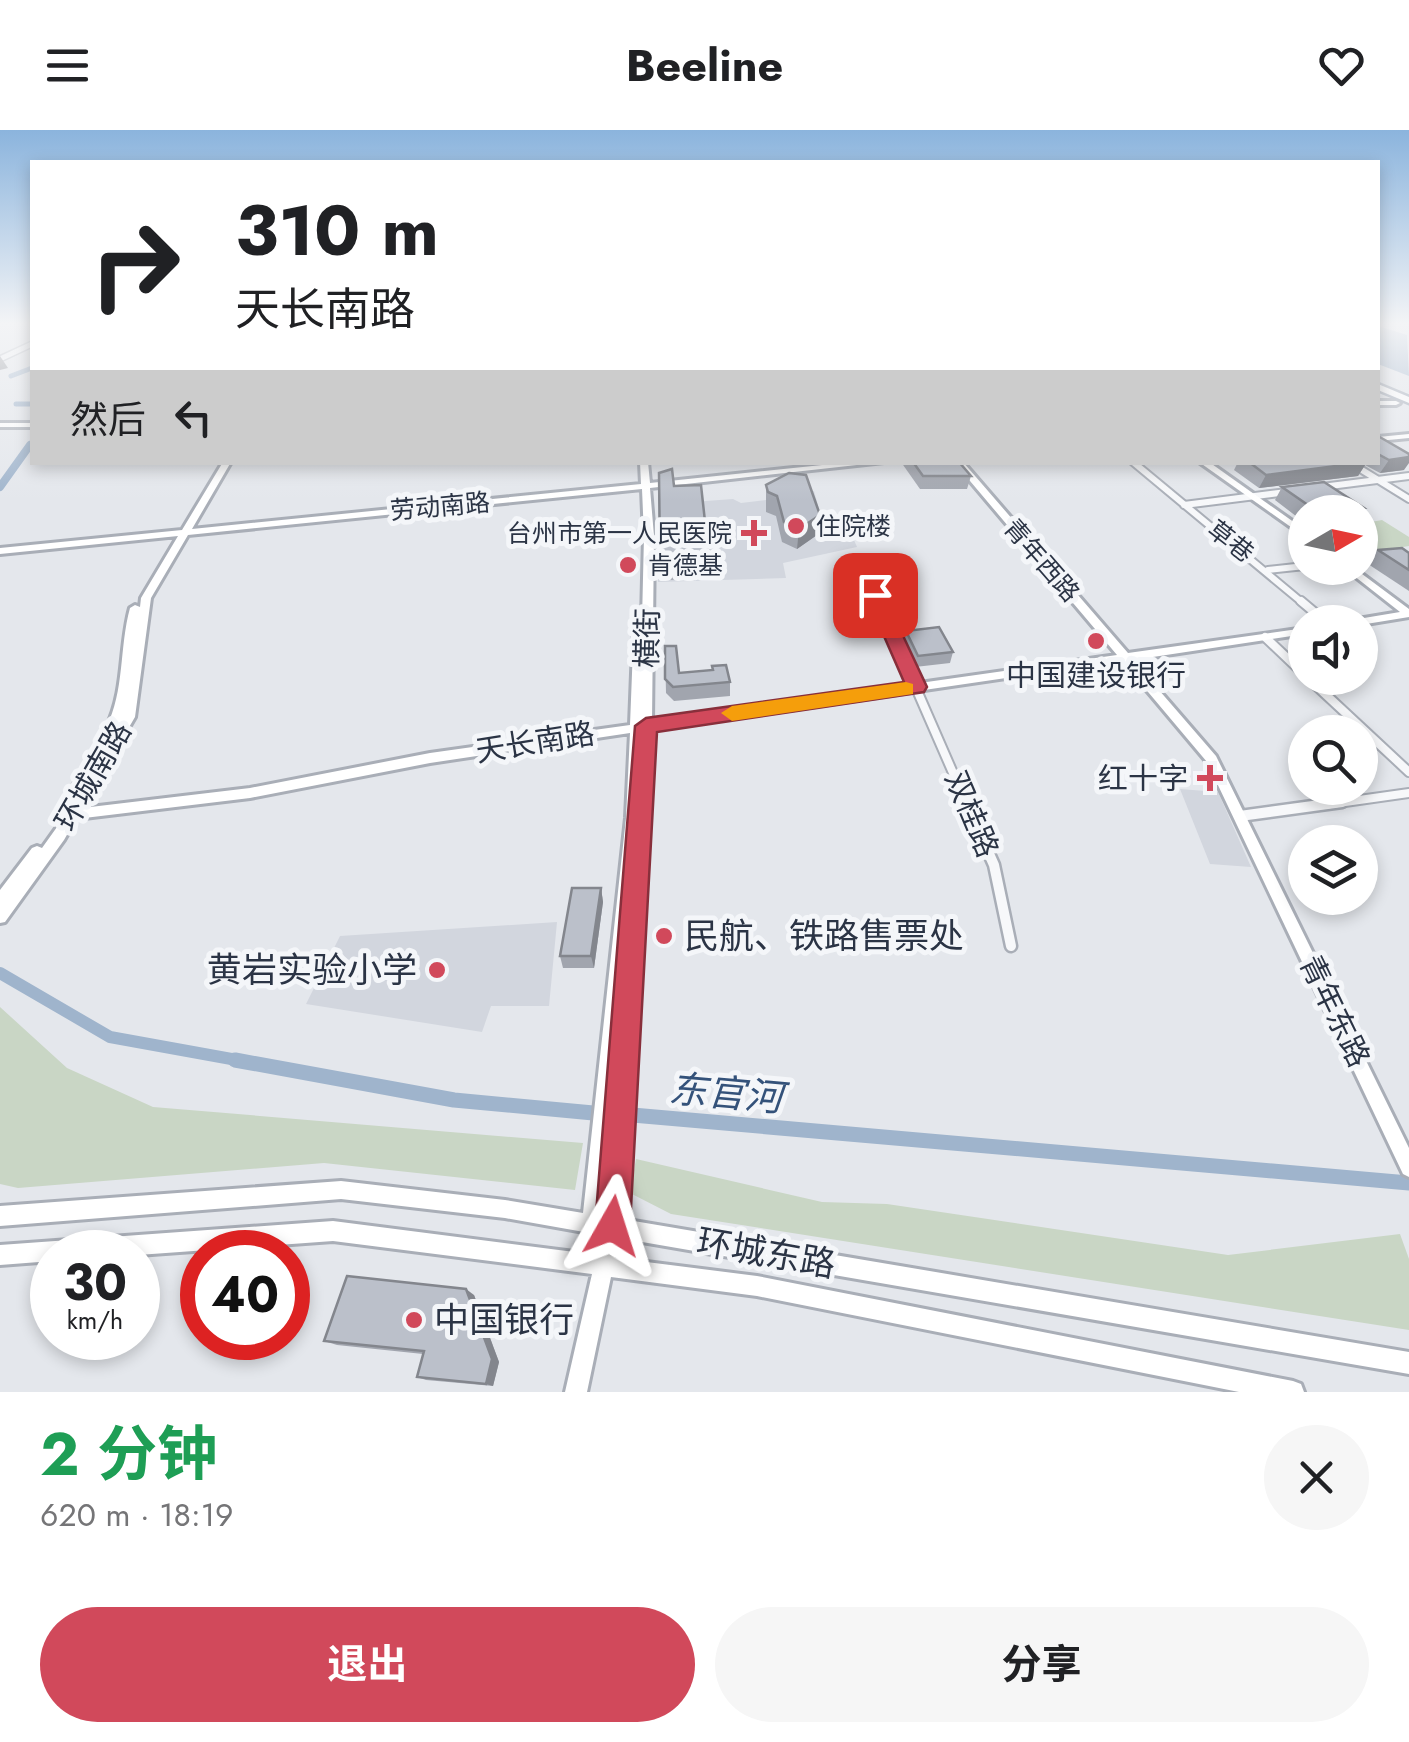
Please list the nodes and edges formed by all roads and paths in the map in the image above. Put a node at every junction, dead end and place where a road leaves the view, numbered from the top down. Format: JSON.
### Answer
{"nodes":[{"id":1,"x":1380,"y":388,"type":"edge"},
{"id":2,"x":1380,"y":400,"type":"edge"},
{"id":3,"x":1409,"y":404,"type":"edge"},
{"id":4,"x":30,"y":425,"type":"edge"},
{"id":5,"x":1,"y":426,"type":"edge"},
{"id":6,"x":1409,"y":436,"type":"edge"},
{"id":7,"x":1380,"y":439,"type":"edge"},
{"id":8,"x":1380,"y":440,"type":"edge"},
{"id":9,"x":1395,"y":447,"type":"edge"},
{"id":10,"x":216,"y":465,"type":"edge"},
{"id":11,"x":225,"y":465,"type":"edge"},
{"id":12,"x":641,"y":465,"type":"edge"},
{"id":13,"x":804,"y":465,"type":"edge"},
{"id":14,"x":848,"y":465,"type":"edge"},
{"id":15,"x":961,"y":465,"type":"edge"},
{"id":16,"x":1137,"y":465,"type":"edge"},
{"id":17,"x":1208,"y":465,"type":"edge"},
{"id":18,"x":1354,"y":465,"type":"edge"},
{"id":19,"x":1409,"y":476,"type":"edge"},
{"id":20,"x":1378,"y":480,"type":"junction"},
{"id":21,"x":643,"y":484,"type":"junction"},
{"id":22,"x":1252,"y":496,"type":"junction"},
{"id":23,"x":1409,"y":499,"type":"edge"},
{"id":24,"x":1184,"y":505,"type":"junction"},
{"id":25,"x":1288,"y":522,"type":"edge"},
{"id":26,"x":180,"y":531,"type":"junction"},
{"id":27,"x":0,"y":549,"type":"edge"},
{"id":28,"x":1391,"y":554,"type":"edge"},
{"id":29,"x":1378,"y":556,"type":"edge"},
{"id":30,"x":1288,"y":568,"type":"edge"},
{"id":31,"x":1267,"y":570,"type":"junction"},
{"id":32,"x":1371,"y":585,"type":"edge"},
{"id":33,"x":875,"y":595,"type":"dead end"},
{"id":34,"x":1307,"y":605,"type":"edge"},
{"id":35,"x":1409,"y":614,"type":"edge"},
{"id":36,"x":1378,"y":619,"type":"edge"},
{"id":37,"x":1288,"y":634,"type":"edge"},
{"id":38,"x":1265,"y":637,"type":"junction"},
{"id":39,"x":1126,"y":658,"type":"junction"},
{"id":40,"x":1288,"y":659,"type":"edge"},
{"id":41,"x":916,"y":687,"type":"junction"},
{"id":42,"x":1326,"y":695,"type":"edge"},
{"id":43,"x":640,"y":726,"type":"junction"},
{"id":44,"x":1409,"y":772,"type":"edge"},
{"id":45,"x":1409,"y":793,"type":"edge"},
{"id":46,"x":68,"y":815,"type":"junction"},
{"id":47,"x":1240,"y":816,"type":"junction"},
{"id":48,"x":0,"y":900,"type":"edge"},
{"id":49,"x":0,"y":916,"type":"edge"},
{"id":50,"x":1011,"y":946,"type":"dead end"},
{"id":51,"x":616,"y":1085,"type":"junction"},
{"id":52,"x":1409,"y":1168,"type":"edge"},
{"id":53,"x":0,"y":1216,"type":"edge"},
{"id":54,"x":590,"y":1224,"type":"junction"},
{"id":55,"x":612,"y":1226,"type":"junction"},
{"id":56,"x":0,"y":1255,"type":"edge"},
{"id":57,"x":603,"y":1265,"type":"junction"},
{"id":58,"x":1409,"y":1363,"type":"edge"},
{"id":59,"x":576,"y":1392,"type":"edge"},
{"id":60,"x":1292,"y":1392,"type":"edge"}],
"edges":[{"from":1,"to":3,"type":"main road"},
{"from":2,"to":3,"type":"main road"},
{"from":4,"to":5,"type":"main road"},
{"from":6,"to":7,"type":"main road"},
{"from":8,"to":9,"type":"street"},
{"from":10,"to":26,"type":"main road"},
{"from":11,"to":26,"type":"main road","name":"环城南路"},
{"from":12,"to":21,"type":"main road","name":"横街"},
{"from":13,"to":21,"type":"main road"},
{"from":14,"to":21,"type":"main road","name":"劳动南路"},
{"from":15,"to":39,"type":"main road","name":"青年西路"},
{"from":16,"to":24,"type":"street","name":"草巷"},
{"from":17,"to":22,"type":"main road"},
{"from":18,"to":20,"type":"street"},
{"from":19,"to":20,"type":"street"},
{"from":20,"to":22,"type":"street"},
{"from":20,"to":23,"type":"street"},
{"from":21,"to":26,"type":"main road","name":"劳动南路"},
{"from":21,"to":43,"type":"main road","name":"横街"},
{"from":22,"to":24,"type":"street"},
{"from":22,"to":25,"type":"main road"},
{"from":24,"to":31,"type":"street","name":"草巷"},
{"from":26,"to":27,"type":"main road","name":"劳动南路"},
{"from":26,"to":46,"type":"main road","name":"环城南路"},
{"from":28,"to":29,"type":"street"},
{"from":30,"to":31,"type":"street"},
{"from":31,"to":34,"type":"street","name":"草巷"},
{"from":32,"to":35,"type":"main road"},
{"from":33,"to":41,"type":"street","name":"双桂路"},
{"from":35,"to":36,"type":"main road"},
{"from":37,"to":38,"type":"main road","name":"天长南路"},
{"from":38,"to":39,"type":"main road","name":"天长南路"},
{"from":38,"to":40,"type":"street"},
{"from":39,"to":41,"type":"main road","name":"天长南路"},
{"from":39,"to":47,"type":"main road","name":"青年东路"},
{"from":41,"to":43,"type":"main road","name":"天长南路"},
{"from":41,"to":50,"type":"street","name":"双桂路"},
{"from":42,"to":44,"type":"street"},
{"from":43,"to":46,"type":"main road","name":"天长南路"},
{"from":43,"to":51,"type":"main road","name":"横街"},
{"from":45,"to":47,"type":"street"},
{"from":46,"to":48,"type":"main road"},
{"from":46,"to":49,"type":"main road","name":"环城南路"},
{"from":47,"to":52,"type":"main road","name":"青年东路"},
{"from":51,"to":54,"type":"main road","name":"横街"},
{"from":51,"to":55,"type":"main road","name":"横街"},
{"from":53,"to":54,"type":"main road","name":"环城东路"},
{"from":54,"to":55,"type":"main road","name":"环城东路"},
{"from":54,"to":57,"type":"main road","name":"横街"},
{"from":55,"to":57,"type":"main road","name":"横街"},
{"from":55,"to":58,"type":"main road","name":"环城东路"},
{"from":56,"to":57,"type":"main road","name":"环城东路"},
{"from":57,"to":59,"type":"main road"},
{"from":57,"to":60,"type":"main road","name":"环城东路"}]}
